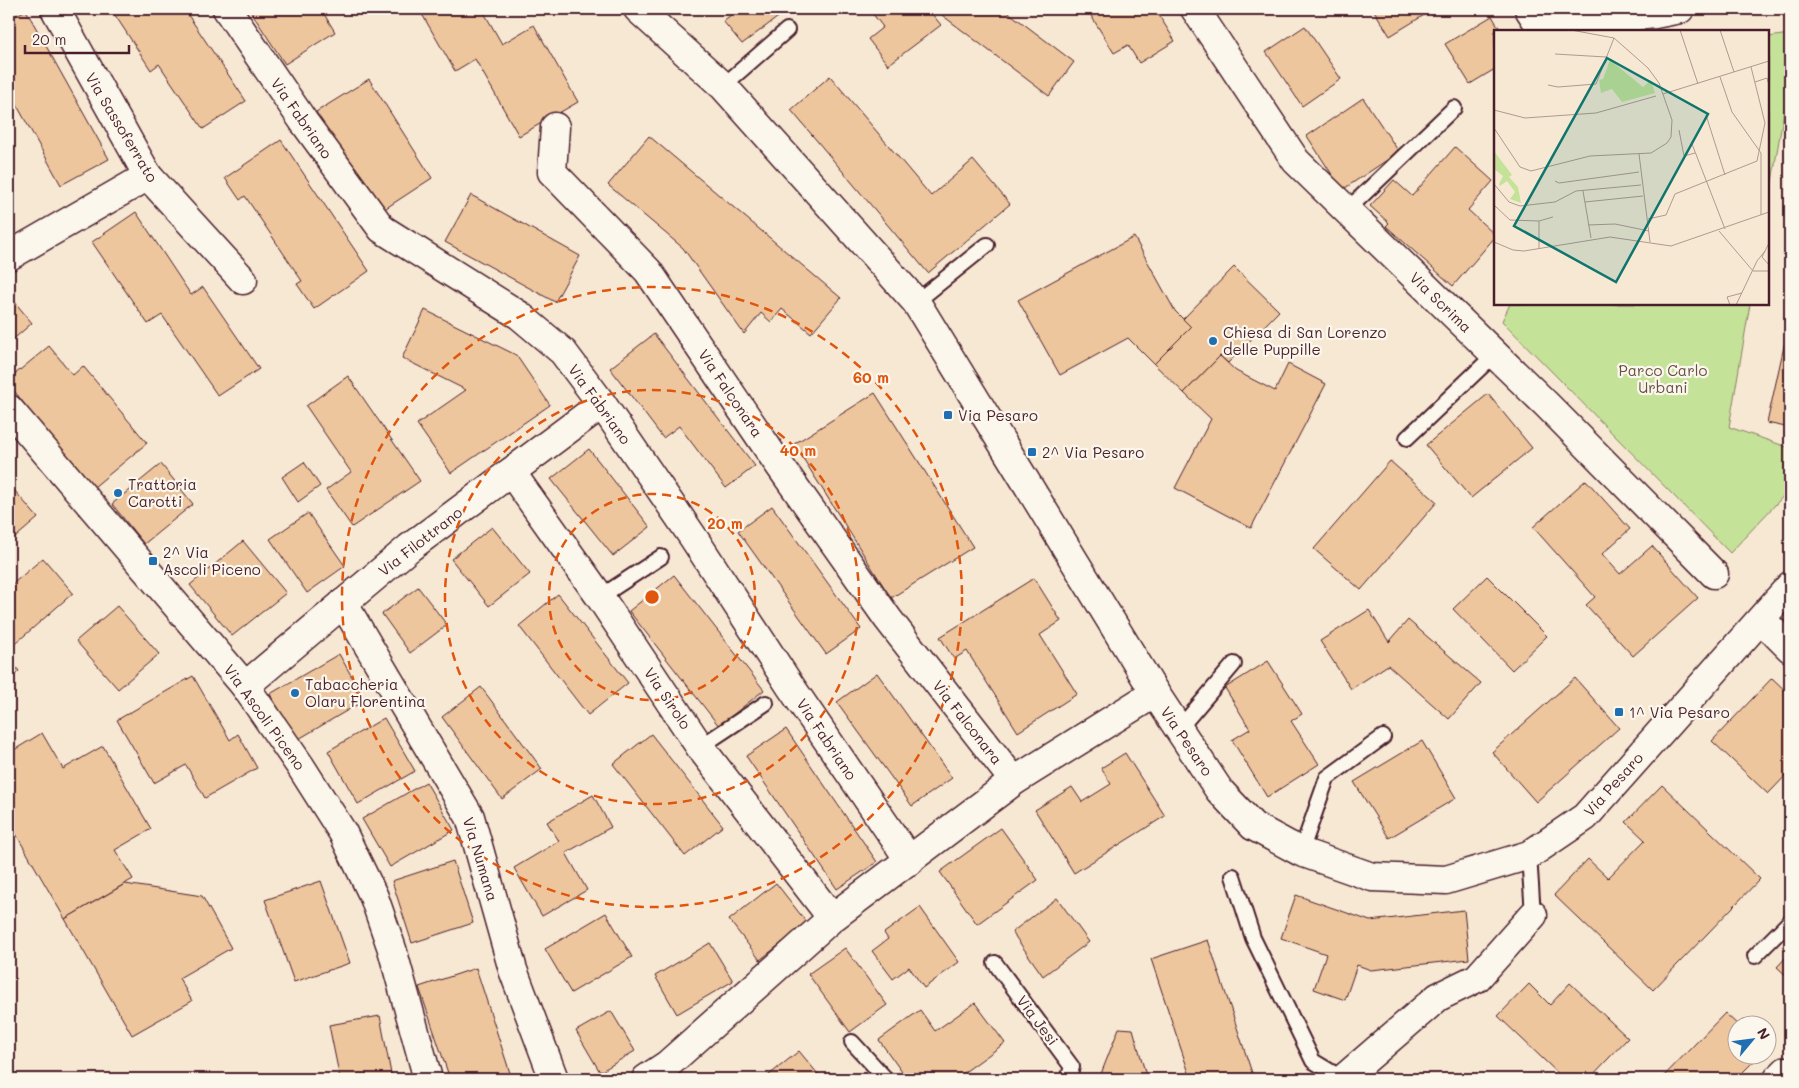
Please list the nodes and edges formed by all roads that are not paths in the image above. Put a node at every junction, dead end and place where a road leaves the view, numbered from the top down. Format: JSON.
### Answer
{"nodes":[{"id":1,"x":55,"y":9,"type":"edge"},
{"id":2,"x":227,"y":9,"type":"edge"},
{"id":3,"x":638,"y":9,"type":"edge"},
{"id":4,"x":1195,"y":9,"type":"edge"},
{"id":5,"x":1529,"y":9,"type":"edge"},
{"id":6,"x":1680,"y":9,"type":"edge"},
{"id":7,"x":786,"y":30,"type":"dead end"},
{"id":8,"x":723,"y":86,"type":"junction"},
{"id":9,"x":1454,"y":108,"type":"dead end"},
{"id":10,"x":555,"y":127,"type":"dead end"},
{"id":11,"x":148,"y":176,"type":"junction"},
{"id":12,"x":1345,"y":212,"type":"junction"},
{"id":13,"x":987,"y":245,"type":"dead end"},
{"id":14,"x":9,"y":256,"type":"edge"},
{"id":15,"x":243,"y":280,"type":"dead end"},
{"id":16,"x":916,"y":302,"type":"junction"},
{"id":17,"x":1495,"y":354,"type":"junction"},
{"id":18,"x":602,"y":404,"type":"junction"},
{"id":19,"x":9,"y":409,"type":"edge"},
{"id":20,"x":1407,"y":438,"type":"dead end"},
{"id":21,"x":511,"y":472,"type":"junction"},
{"id":22,"x":661,"y":557,"type":"dead end"},
{"id":23,"x":1714,"y":574,"type":"dead end"},
{"id":24,"x":1790,"y":586,"type":"edge"},
{"id":25,"x":600,"y":597,"type":"junction"},
{"id":26,"x":343,"y":603,"type":"junction"},
{"id":27,"x":1762,"y":620,"type":"junction"},
{"id":28,"x":1790,"y":648,"type":"edge"},
{"id":29,"x":1234,"y":664,"type":"dead end"},
{"id":30,"x":245,"y":686,"type":"junction"},
{"id":31,"x":1155,"y":693,"type":"junction"},
{"id":32,"x":766,"y":703,"type":"dead end"},
{"id":33,"x":1178,"y":730,"type":"junction"},
{"id":34,"x":1383,"y":737,"type":"dead end"},
{"id":35,"x":700,"y":747,"type":"junction"},
{"id":36,"x":1014,"y":781,"type":"junction"},
{"id":37,"x":1301,"y":852,"type":"junction"},
{"id":38,"x":1529,"y":855,"type":"junction"},
{"id":39,"x":910,"y":861,"type":"junction"},
{"id":40,"x":1233,"y":876,"type":"dead end"},
{"id":41,"x":1533,"y":915,"type":"joint"},
{"id":42,"x":832,"y":918,"type":"junction"},
{"id":43,"x":1790,"y":920,"type":"edge"},
{"id":44,"x":1755,"y":956,"type":"dead end"},
{"id":45,"x":995,"y":963,"type":"dead end"},
{"id":46,"x":852,"y":1042,"type":"dead end"},
{"id":47,"x":664,"y":1074,"type":"edge"},
{"id":48,"x":428,"y":1079,"type":"edge"},
{"id":49,"x":554,"y":1079,"type":"edge"},
{"id":50,"x":886,"y":1079,"type":"edge"},
{"id":51,"x":1068,"y":1079,"type":"edge"},
{"id":52,"x":1343,"y":1079,"type":"edge"}],
"edges":[{"from":1,"to":11,"type":"street","name":"Via Sassoferrato"},
{"from":2,"to":18,"type":"street","name":"Via Fabriano"},
{"from":3,"to":8,"type":"street","name":"Via Pesaro"},
{"from":4,"to":12,"type":"street","name":"Via Scrima"},
{"from":5,"to":6,"type":"street"},
{"from":7,"to":8,"type":"lane"},
{"from":8,"to":16,"type":"street","name":"Via Pesaro"},
{"from":9,"to":12,"type":"lane"},
{"from":10,"to":36,"type":"street","name":"Via Falconara"},
{"from":11,"to":14,"type":"street"},
{"from":11,"to":15,"type":"street","name":"Via Sassoferrato"},
{"from":12,"to":17,"type":"street","name":"Via Scrima"},
{"from":13,"to":16,"type":"lane"},
{"from":16,"to":31,"type":"street","name":"Via Pesaro"},
{"from":17,"to":20,"type":"lane"},
{"from":17,"to":23,"type":"street","name":"Via Scrima"},
{"from":18,"to":21,"type":"street","name":"Via Filottrano"},
{"from":18,"to":39,"type":"street","name":"Via Fabriano"},
{"from":19,"to":30,"type":"street","name":"Via Ascoli Piceno"},
{"from":21,"to":25,"type":"street","name":"Via Sirolo"},
{"from":21,"to":26,"type":"street","name":"Via Filottrano"},
{"from":22,"to":25,"type":"lane"},
{"from":24,"to":27,"type":"street","name":"Via Pesaro"},
{"from":25,"to":35,"type":"street","name":"Via Sirolo"},
{"from":26,"to":30,"type":"street","name":"Via Filottrano"},
{"from":26,"to":49,"type":"street","name":"Via Numana"},
{"from":27,"to":28,"type":"street"},
{"from":27,"to":38,"type":"street","name":"Via Pesaro"},
{"from":29,"to":33,"type":"lane"},
{"from":30,"to":48,"type":"street","name":"Via Ascoli Piceno"},
{"from":31,"to":33,"type":"street","name":"Via Pesaro"},
{"from":31,"to":36,"type":"street"},
{"from":32,"to":35,"type":"lane"},
{"from":33,"to":37,"type":"street","name":"Via Pesaro"},
{"from":34,"to":37,"type":"lane"},
{"from":35,"to":42,"type":"street","name":"Via Sirolo"},
{"from":36,"to":39,"type":"street"},
{"from":37,"to":38,"type":"street","name":"Via Pesaro"},
{"from":38,"to":41,"type":"lane"},
{"from":39,"to":42,"type":"street"},
{"from":40,"to":52,"type":"lane"},
{"from":41,"to":52,"type":"street"},
{"from":42,"to":47,"type":"street"},
{"from":43,"to":44,"type":"lane"},
{"from":45,"to":51,"type":"lane","name":"Via Jesi"},
{"from":46,"to":50,"type":"lane"}]}
